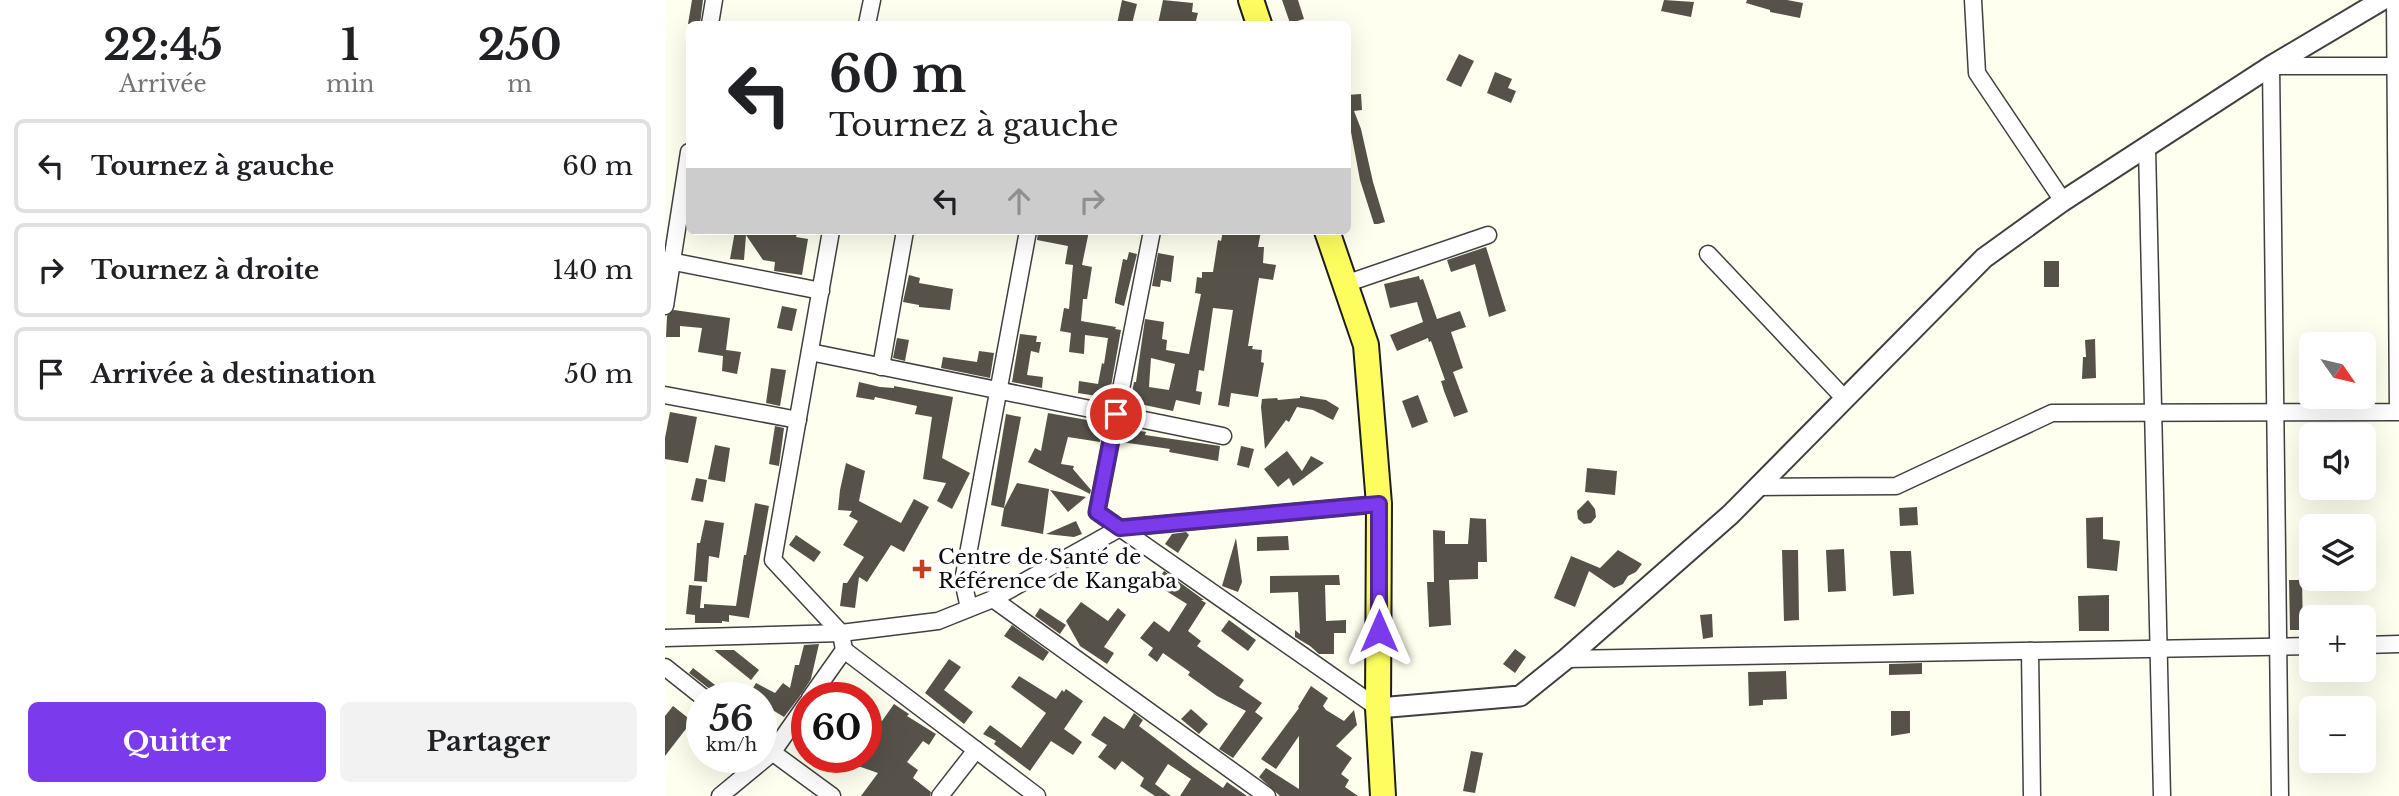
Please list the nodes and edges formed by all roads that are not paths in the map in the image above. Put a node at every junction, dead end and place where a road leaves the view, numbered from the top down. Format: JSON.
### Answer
{"nodes":[{"id":1,"x":714,"y":0,"type":"edge"},
{"id":2,"x":872,"y":0,"type":"edge"},
{"id":3,"x":1251,"y":0,"type":"edge"},
{"id":4,"x":1973,"y":0,"type":"edge"},
{"id":5,"x":2382,"y":0,"type":"edge"},
{"id":6,"x":2395,"y":0,"type":"edge"},
{"id":7,"x":710,"y":21,"type":"edge"},
{"id":8,"x":868,"y":21,"type":"edge"},
{"id":9,"x":1258,"y":21,"type":"edge"},
{"id":10,"x":2271,"y":66,"type":"junction"},
{"id":11,"x":2397,"y":66,"type":"edge"},
{"id":12,"x":2147,"y":148,"type":"junction"},
{"id":13,"x":686,"y":168,"type":"edge"},
{"id":14,"x":2063,"y":201,"type":"junction"},
{"id":15,"x":830,"y":235,"type":"edge"},
{"id":16,"x":904,"y":235,"type":"edge"},
{"id":17,"x":1027,"y":235,"type":"edge"},
{"id":18,"x":1151,"y":235,"type":"edge"},
{"id":19,"x":1328,"y":235,"type":"edge"},
{"id":20,"x":1488,"y":235,"type":"dead end"},
{"id":21,"x":1708,"y":254,"type":"dead end"},
{"id":22,"x":669,"y":261,"type":"edge"},
{"id":23,"x":1345,"y":284,"type":"junction"},
{"id":24,"x":821,"y":291,"type":"junction"},
{"id":25,"x":665,"y":306,"type":"edge"},
{"id":26,"x":810,"y":352,"type":"junction"},
{"id":27,"x":881,"y":367,"type":"junction"},
{"id":28,"x":998,"y":390,"type":"junction"},
{"id":29,"x":665,"y":395,"type":"edge"},
{"id":30,"x":1845,"y":399,"type":"junction"},
{"id":31,"x":2275,"y":412,"type":"junction"},
{"id":32,"x":2153,"y":413,"type":"junction"},
{"id":33,"x":1116,"y":414,"type":"junction"},
{"id":34,"x":798,"y":420,"type":"junction"},
{"id":35,"x":1223,"y":436,"type":"dead end"},
{"id":36,"x":1757,"y":487,"type":"junction"},
{"id":37,"x":1379,"y":504,"type":"junction"},
{"id":38,"x":1120,"y":528,"type":"junction"},
{"id":39,"x":993,"y":599,"type":"junction"},
{"id":40,"x":969,"y":608,"type":"junction"},
{"id":41,"x":665,"y":638,"type":"edge"},
{"id":42,"x":842,"y":641,"type":"junction"},
{"id":43,"x":2399,"y":644,"type":"edge"},
{"id":44,"x":2376,"y":645,"type":"edge"},
{"id":45,"x":2278,"y":646,"type":"junction"},
{"id":46,"x":2299,"y":646,"type":"edge"},
{"id":47,"x":2159,"y":648,"type":"junction"},
{"id":48,"x":2030,"y":651,"type":"junction"},
{"id":49,"x":1566,"y":659,"type":"junction"},
{"id":50,"x":665,"y":667,"type":"edge"},
{"id":51,"x":819,"y":682,"type":"edge"},
{"id":52,"x":686,"y":684,"type":"edge"},
{"id":53,"x":1378,"y":708,"type":"junction"},
{"id":54,"x":791,"y":721,"type":"edge"},
{"id":55,"x":777,"y":737,"type":"edge"},
{"id":56,"x":976,"y":750,"type":"junction"},
{"id":57,"x":777,"y":755,"type":"edge"},
{"id":58,"x":743,"y":773,"type":"edge"},
{"id":59,"x":720,"y":796,"type":"edge"},
{"id":60,"x":832,"y":796,"type":"edge"},
{"id":61,"x":940,"y":796,"type":"edge"},
{"id":62,"x":1037,"y":796,"type":"edge"},
{"id":63,"x":1267,"y":796,"type":"edge"},
{"id":64,"x":1383,"y":796,"type":"edge"},
{"id":65,"x":2032,"y":796,"type":"edge"},
{"id":66,"x":2162,"y":796,"type":"edge"},
{"id":67,"x":2280,"y":796,"type":"edge"}],
"edges":[{"from":1,"to":7,"type":"street"},
{"from":2,"to":8,"type":"street"},
{"from":3,"to":9,"type":"main road"},
{"from":4,"to":14,"type":"street"},
{"from":5,"to":10,"type":"street"},
{"from":6,"to":11,"type":"street"},
{"from":10,"to":11,"type":"street"},
{"from":10,"to":12,"type":"street"},
{"from":10,"to":31,"type":"street"},
{"from":11,"to":31,"type":"street"},
{"from":12,"to":14,"type":"street"},
{"from":12,"to":32,"type":"street"},
{"from":13,"to":22,"type":"street"},
{"from":14,"to":30,"type":"street"},
{"from":15,"to":24,"type":"street"},
{"from":16,"to":27,"type":"street"},
{"from":17,"to":28,"type":"street"},
{"from":18,"to":33,"type":"street"},
{"from":19,"to":23,"type":"main road"},
{"from":20,"to":23,"type":"street"},
{"from":21,"to":30,"type":"street"},
{"from":22,"to":24,"type":"street"},
{"from":22,"to":25,"type":"street"},
{"from":23,"to":37,"type":"main road"},
{"from":24,"to":26,"type":"street"},
{"from":26,"to":27,"type":"street"},
{"from":26,"to":34,"type":"street"},
{"from":27,"to":28,"type":"street"},
{"from":28,"to":33,"type":"street"},
{"from":28,"to":40,"type":"street"},
{"from":29,"to":34,"type":"street"},
{"from":30,"to":36,"type":"street"},
{"from":31,"to":32,"type":"street"},
{"from":31,"to":45,"type":"street"},
{"from":32,"to":36,"type":"street"},
{"from":32,"to":47,"type":"street"},
{"from":33,"to":35,"type":"street"},
{"from":33,"to":38,"type":"street"},
{"from":34,"to":42,"type":"street"},
{"from":36,"to":49,"type":"street"},
{"from":37,"to":38,"type":"street"},
{"from":37,"to":53,"type":"main road"},
{"from":38,"to":39,"type":"street"},
{"from":38,"to":53,"type":"street"},
{"from":39,"to":40,"type":"street"},
{"from":39,"to":63,"type":"street"},
{"from":40,"to":42,"type":"street"},
{"from":41,"to":42,"type":"street"},
{"from":42,"to":51,"type":"street"},
{"from":42,"to":56,"type":"street"},
{"from":43,"to":44,"type":"street"},
{"from":45,"to":46,"type":"street"},
{"from":45,"to":47,"type":"street"},
{"from":45,"to":67,"type":"street"},
{"from":47,"to":48,"type":"street"},
{"from":47,"to":66,"type":"street"},
{"from":48,"to":49,"type":"street"},
{"from":48,"to":65,"type":"street"},
{"from":49,"to":53,"type":"street"},
{"from":50,"to":52,"type":"street"},
{"from":53,"to":64,"type":"main road"},
{"from":54,"to":55,"type":"street"},
{"from":56,"to":61,"type":"street"},
{"from":56,"to":62,"type":"street"},
{"from":57,"to":60,"type":"street"},
{"from":58,"to":59,"type":"street"}]}
